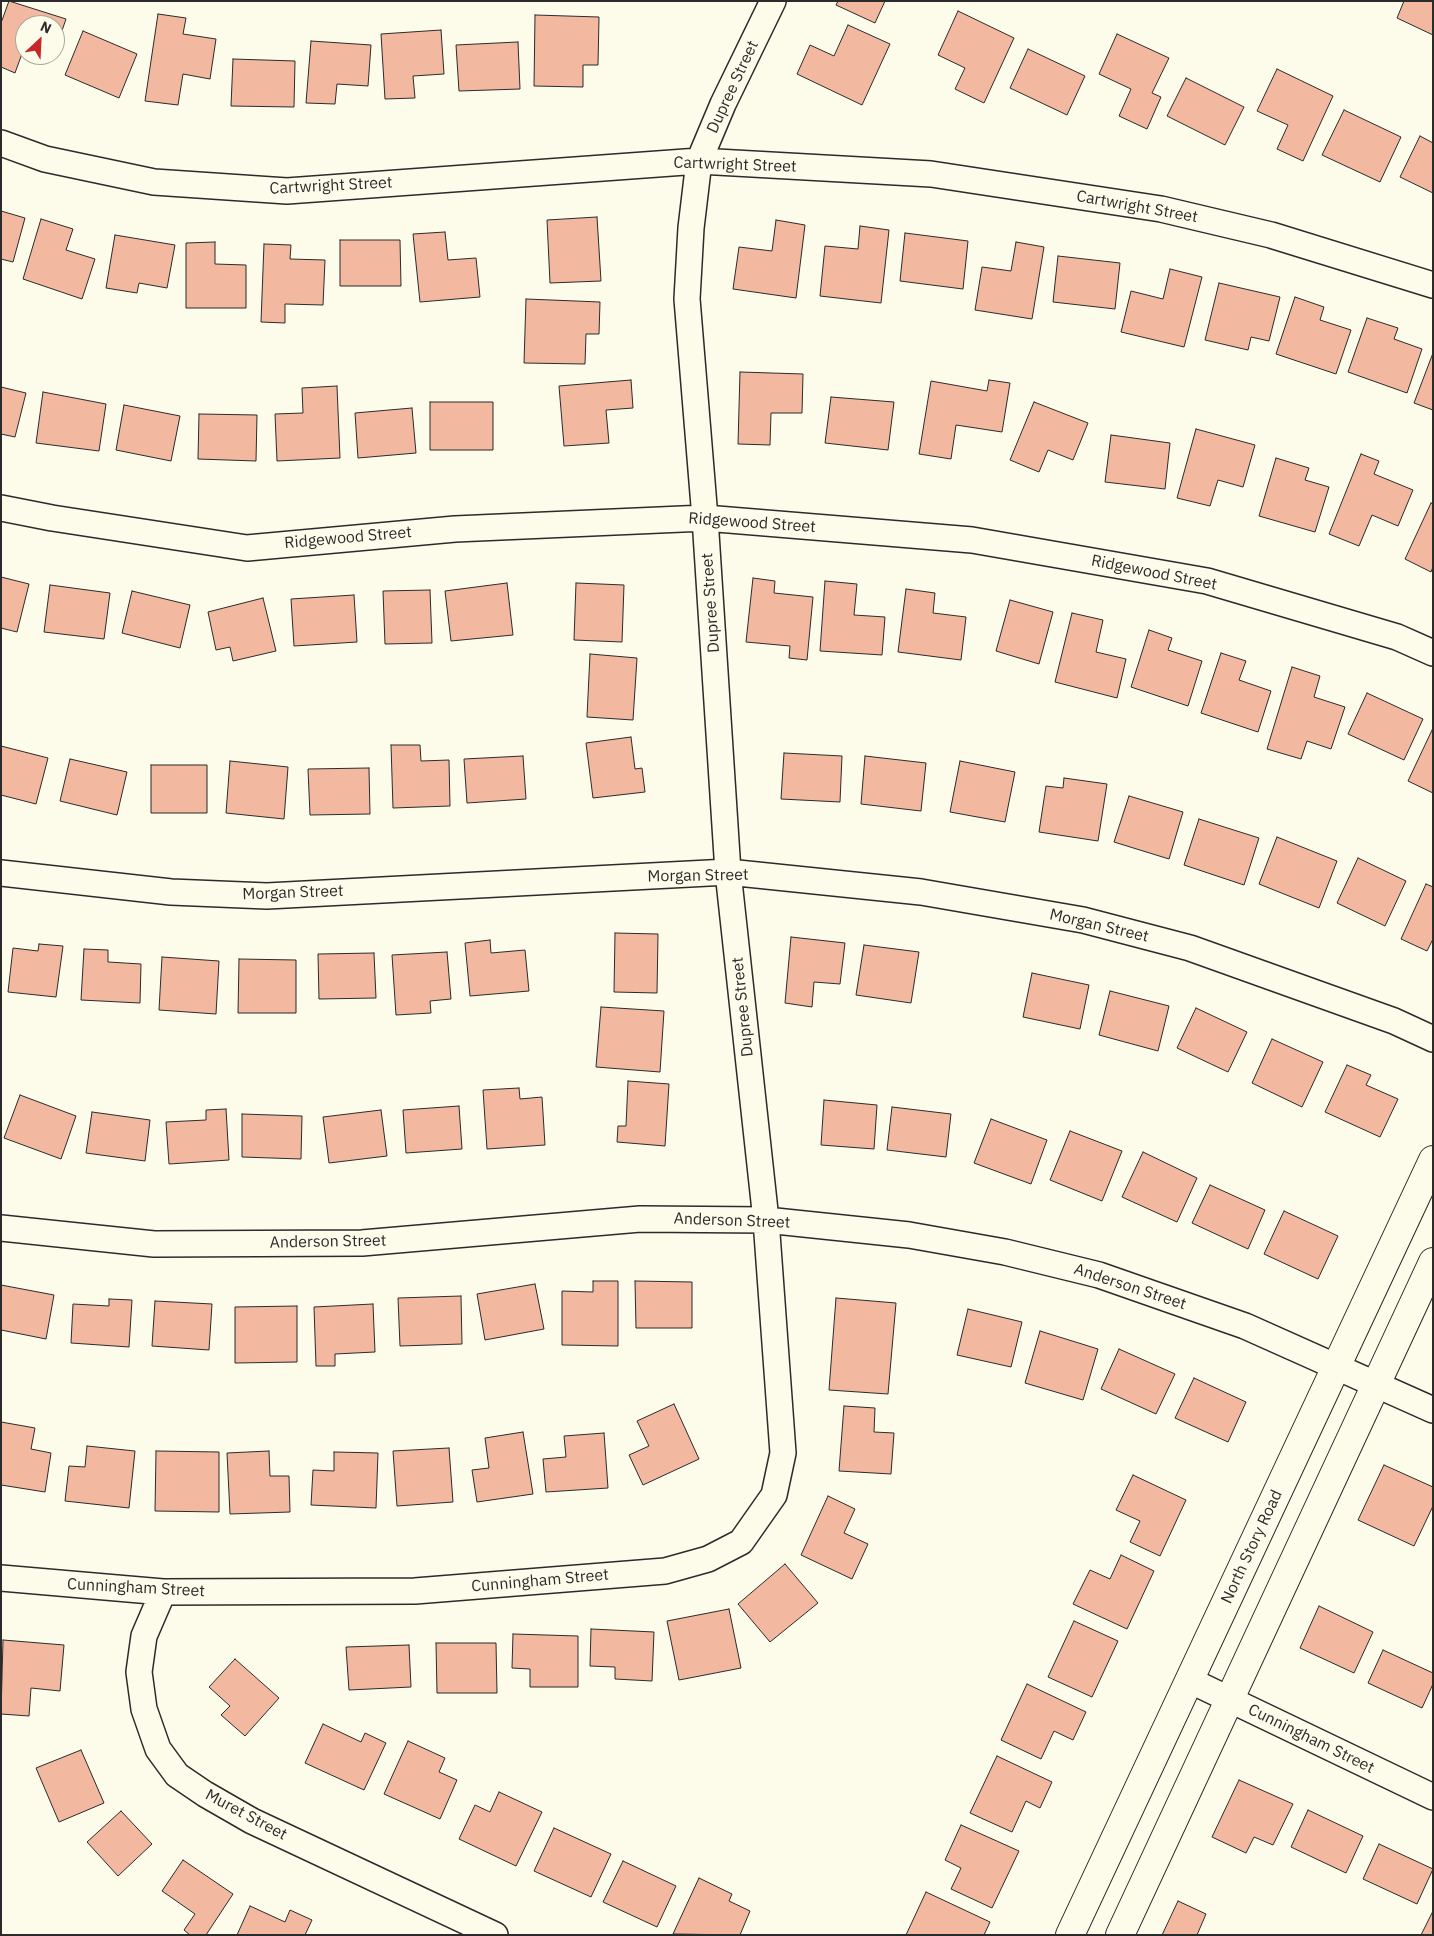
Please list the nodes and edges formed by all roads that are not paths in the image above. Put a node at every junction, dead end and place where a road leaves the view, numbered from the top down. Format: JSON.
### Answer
{"nodes":[{"id":1,"x":773,"y":1,"type":"edge"},
{"id":2,"x":1,"y":143,"type":"edge"},
{"id":3,"x":699,"y":161,"type":"junction"},
{"id":4,"x":1433,"y":285,"type":"edge"},
{"id":5,"x":1,"y":508,"type":"edge"},
{"id":6,"x":705,"y":518,"type":"junction"},
{"id":7,"x":1433,"y":653,"type":"edge"},
{"id":8,"x":728,"y":872,"type":"junction"},
{"id":9,"x":1,"y":873,"type":"edge"},
{"id":10,"x":1433,"y":1039,"type":"edge"},
{"id":11,"x":1433,"y":1160,"type":"edge"},
{"id":12,"x":766,"y":1220,"type":"junction"},
{"id":13,"x":1,"y":1228,"type":"edge"},
{"id":14,"x":1433,"y":1262,"type":"edge"},
{"id":15,"x":1337,"y":1365,"type":"junction"},
{"id":16,"x":1376,"y":1384,"type":"junction"},
{"id":17,"x":1433,"y":1410,"type":"edge"},
{"id":18,"x":1,"y":1578,"type":"edge"},
{"id":19,"x":163,"y":1592,"type":"junction"},
{"id":20,"x":1189,"y":1680,"type":"junction"},
{"id":21,"x":1228,"y":1700,"type":"junction"},
{"id":22,"x":1433,"y":1797,"type":"edge"},
{"id":23,"x":495,"y":1935,"type":"edge"},
{"id":24,"x":1070,"y":1935,"type":"edge"},
{"id":25,"x":1120,"y":1935,"type":"edge"}],
"edges":[{"from":1,"to":3,"type":"street","name":"Dupree Street"},
{"from":2,"to":3,"type":"street","name":"Cartwright Street"},
{"from":3,"to":4,"type":"street","name":"Cartwright Street"},
{"from":3,"to":6,"type":"street","name":"Dupree Street"},
{"from":5,"to":6,"type":"street","name":"Ridgewood Street"},
{"from":6,"to":7,"type":"street","name":"Ridgewood Street"},
{"from":6,"to":8,"type":"street","name":"Dupree Street"},
{"from":8,"to":9,"type":"street","name":"Morgan Street"},
{"from":8,"to":10,"type":"street","name":"Morgan Street"},
{"from":8,"to":12,"type":"street","name":"Dupree Street"},
{"from":11,"to":15,"type":"main road","name":"North Story Road"},
{"from":12,"to":13,"type":"street","name":"Anderson Street"},
{"from":12,"to":15,"type":"street","name":"Anderson Street"},
{"from":12,"to":19,"type":"street","name":"Cunningham Street"},
{"from":14,"to":16,"type":"main road"},
{"from":15,"to":16,"type":"street","name":"Anderson Street"},
{"from":15,"to":20,"type":"main road","name":"North Story Road"},
{"from":16,"to":17,"type":"street","name":"Anderson Street"},
{"from":16,"to":21,"type":"main road"},
{"from":18,"to":19,"type":"street","name":"Cunningham Street"},
{"from":19,"to":23,"type":"street","name":"Muret Street"},
{"from":20,"to":21,"type":"street","name":"Cunningham Street"},
{"from":20,"to":24,"type":"main road","name":"North Story Road"},
{"from":21,"to":22,"type":"street","name":"Cunningham Street"},
{"from":21,"to":25,"type":"main road"}]}
